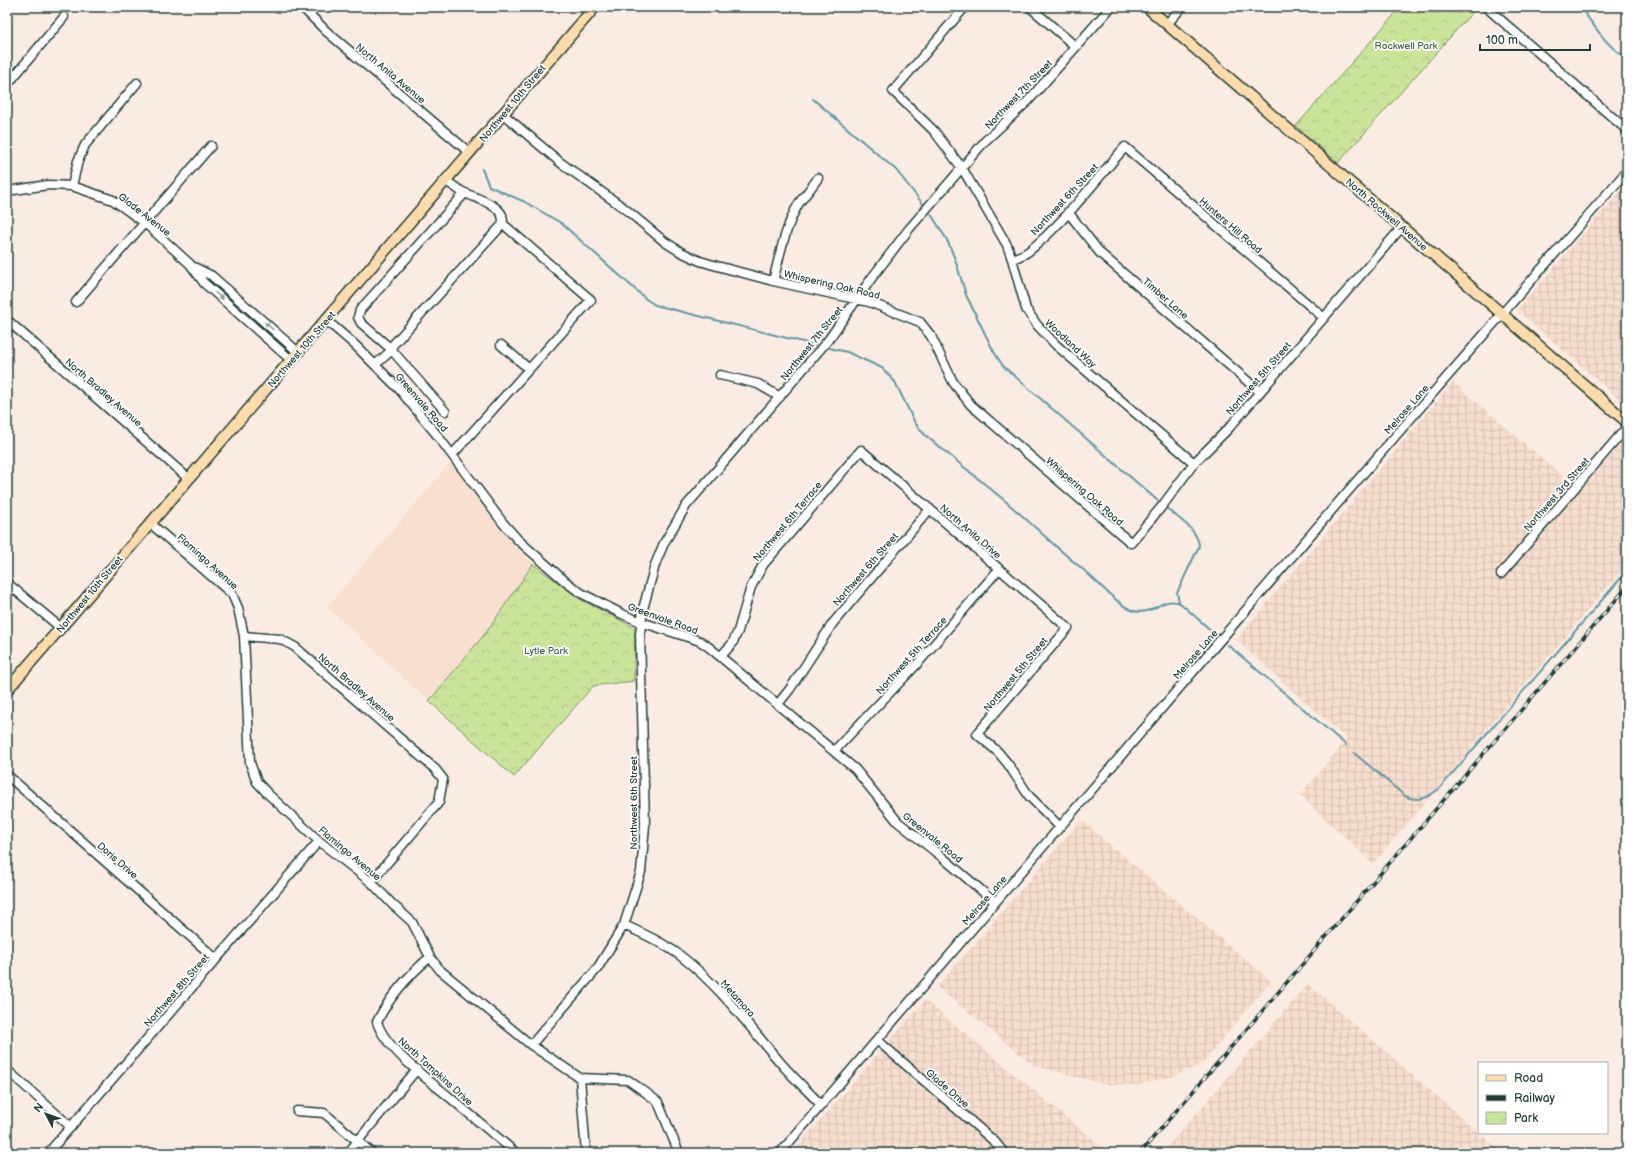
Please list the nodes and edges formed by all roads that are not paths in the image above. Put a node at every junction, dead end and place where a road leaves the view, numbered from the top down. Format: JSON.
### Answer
{"nodes":[{"id":1,"x":302,"y":7,"type":"edge"},
{"id":2,"x":595,"y":7,"type":"edge"},
{"id":3,"x":965,"y":7,"type":"edge"},
{"id":4,"x":1030,"y":7,"type":"edge"},
{"id":5,"x":1110,"y":7,"type":"edge"},
{"id":6,"x":1147,"y":7,"type":"edge"},
{"id":7,"x":1182,"y":7,"type":"edge"},
{"id":8,"x":1486,"y":7,"type":"edge"},
{"id":9,"x":64,"y":17,"type":"dead end"},
{"id":10,"x":1167,"y":24,"type":"junction"},
{"id":11,"x":1076,"y":47,"type":"junction"},
{"id":12,"x":137,"y":83,"type":"dead end"},
{"id":13,"x":7,"y":86,"type":"edge"},
{"id":14,"x":503,"y":114,"type":"junction"},
{"id":15,"x":1627,"y":130,"type":"edge"},
{"id":16,"x":211,"y":146,"type":"dead end"},
{"id":17,"x":1125,"y":147,"type":"joint"},
{"id":18,"x":470,"y":153,"type":"junction"},
{"id":19,"x":962,"y":168,"type":"junction"},
{"id":20,"x":1627,"y":171,"type":"edge"},
{"id":21,"x":818,"y":178,"type":"dead end"},
{"id":22,"x":446,"y":181,"type":"junction"},
{"id":23,"x":72,"y":186,"type":"junction"},
{"id":24,"x":7,"y":192,"type":"edge"},
{"id":25,"x":465,"y":193,"type":"junction"},
{"id":26,"x":1068,"y":212,"type":"junction"},
{"id":27,"x":145,"y":223,"type":"junction"},
{"id":28,"x":503,"y":224,"type":"junction"},
{"id":29,"x":1402,"y":227,"type":"junction"},
{"id":30,"x":1012,"y":259,"type":"junction"},
{"id":31,"x":194,"y":267,"type":"junction"},
{"id":32,"x":212,"y":276,"type":"junction"},
{"id":33,"x":773,"y":281,"type":"junction"},
{"id":34,"x":204,"y":283,"type":"junction"},
{"id":35,"x":857,"y":300,"type":"junction"},
{"id":36,"x":76,"y":302,"type":"dead end"},
{"id":37,"x":248,"y":308,"type":"junction"},
{"id":38,"x":1502,"y":315,"type":"junction"},
{"id":39,"x":241,"y":316,"type":"junction"},
{"id":40,"x":1324,"y":318,"type":"junction"},
{"id":41,"x":7,"y":320,"type":"edge"},
{"id":42,"x":326,"y":320,"type":"junction"},
{"id":43,"x":501,"y":345,"type":"dead end"},
{"id":44,"x":391,"y":349,"type":"junction"},
{"id":45,"x":298,"y":352,"type":"junction"},
{"id":46,"x":291,"y":360,"type":"junction"},
{"id":47,"x":375,"y":365,"type":"junction"},
{"id":48,"x":529,"y":369,"type":"junction"},
{"id":49,"x":720,"y":375,"type":"dead end"},
{"id":50,"x":1260,"y":392,"type":"junction"},
{"id":51,"x":780,"y":397,"type":"junction"},
{"id":52,"x":445,"y":410,"type":"dead end"},
{"id":53,"x":1627,"y":422,"type":"edge"},
{"id":54,"x":1627,"y":426,"type":"edge"},
{"id":55,"x":861,"y":450,"type":"joint"},
{"id":56,"x":452,"y":455,"type":"junction"},
{"id":57,"x":1194,"y":464,"type":"junction"},
{"id":58,"x":189,"y":479,"type":"junction"},
{"id":59,"x":930,"y":509,"type":"junction"},
{"id":60,"x":150,"y":523,"type":"junction"},
{"id":61,"x":1131,"y":543,"type":"joint"},
{"id":62,"x":999,"y":569,"type":"junction"},
{"id":63,"x":1501,"y":574,"type":"dead end"},
{"id":64,"x":7,"y":583,"type":"edge"},
{"id":65,"x":641,"y":622,"type":"junction"},
{"id":66,"x":60,"y":628,"type":"junction"},
{"id":67,"x":1068,"y":628,"type":"joint"},
{"id":68,"x":244,"y":636,"type":"junction"},
{"id":69,"x":721,"y":656,"type":"junction"},
{"id":70,"x":7,"y":690,"type":"edge"},
{"id":71,"x":778,"y":704,"type":"junction"},
{"id":72,"x":834,"y":751,"type":"junction"},
{"id":73,"x":7,"y":776,"type":"edge"},
{"id":74,"x":1060,"y":827,"type":"junction"},
{"id":75,"x":319,"y":841,"type":"junction"},
{"id":76,"x":371,"y":882,"type":"junction"},
{"id":77,"x":995,"y":902,"type":"junction"},
{"id":78,"x":624,"y":925,"type":"junction"},
{"id":79,"x":430,"y":957,"type":"junction"},
{"id":80,"x":216,"y":959,"type":"junction"},
{"id":81,"x":877,"y":1040,"type":"junction"},
{"id":82,"x":531,"y":1045,"type":"junction"},
{"id":83,"x":417,"y":1069,"type":"junction"},
{"id":84,"x":7,"y":1070,"type":"edge"},
{"id":85,"x":580,"y":1078,"type":"junction"},
{"id":86,"x":821,"y":1105,"type":"junction"},
{"id":87,"x":297,"y":1111,"type":"dead end"},
{"id":88,"x":71,"y":1127,"type":"junction"},
{"id":89,"x":357,"y":1141,"type":"junction"},
{"id":90,"x":48,"y":1153,"type":"edge"},
{"id":91,"x":348,"y":1153,"type":"edge"},
{"id":92,"x":372,"y":1153,"type":"edge"},
{"id":93,"x":516,"y":1153,"type":"edge"},
{"id":94,"x":586,"y":1153,"type":"edge"},
{"id":95,"x":679,"y":1153,"type":"edge"},
{"id":96,"x":780,"y":1153,"type":"edge"},
{"id":97,"x":1004,"y":1153,"type":"edge"}],
"edges":[{"from":1,"to":18,"type":"street","name":"North Anita Avenue"},
{"from":2,"to":14,"type":"main road","name":"Northwest 10th Street"},
{"from":3,"to":19,"type":"street","name":"Woodland Way"},
{"from":4,"to":11,"type":"street"},
{"from":5,"to":11,"type":"street","name":"Northwest 7th Street"},
{"from":6,"to":10,"type":"main road","name":"North Rockwell Avenue"},
{"from":7,"to":10,"type":"street"},
{"from":8,"to":15,"type":"street"},
{"from":9,"to":13,"type":"street"},
{"from":10,"to":29,"type":"main road","name":"North Rockwell Avenue"},
{"from":11,"to":19,"type":"street","name":"Northwest 7th Street"},
{"from":12,"to":23,"type":"street"},
{"from":14,"to":18,"type":"main road","name":"Northwest 10th Street"},
{"from":14,"to":33,"type":"street","name":"Whispering Oak Road"},
{"from":16,"to":27,"type":"street"},
{"from":17,"to":26,"type":"street","name":"Northwest 6th Street"},
{"from":17,"to":40,"type":"street","name":"Hunters Hill Road"},
{"from":18,"to":22,"type":"main road","name":"Northwest 10th Street"},
{"from":19,"to":30,"type":"street","name":"Woodland Way"},
{"from":19,"to":35,"type":"street","name":"Northwest 7th Street"},
{"from":20,"to":38,"type":"street","name":"Melrose Lane"},
{"from":21,"to":33,"type":"street"},
{"from":22,"to":25,"type":"street"},
{"from":22,"to":42,"type":"main road","name":"Northwest 10th Street"},
{"from":23,"to":24,"type":"street","name":"Glade Avenue"},
{"from":23,"to":27,"type":"street","name":"Glade Avenue"},
{"from":25,"to":28,"type":"street"},
{"from":25,"to":44,"type":"street"},
{"from":26,"to":30,"type":"street","name":"Northwest 6th Street"},
{"from":26,"to":50,"type":"street","name":"Timber Lane"},
{"from":27,"to":31,"type":"street","name":"Glade Avenue"},
{"from":27,"to":36,"type":"street"},
{"from":28,"to":44,"type":"street"},
{"from":28,"to":48,"type":"street"},
{"from":29,"to":38,"type":"main road","name":"North Rockwell Avenue"},
{"from":29,"to":40,"type":"street","name":"Northwest 5th Street"},
{"from":30,"to":57,"type":"street","name":"Woodland Way"},
{"from":31,"to":32,"type":"street","name":"Glade Avenue"},
{"from":31,"to":34,"type":"street","name":"Glade Avenue"},
{"from":32,"to":34,"type":"street"},
{"from":32,"to":37,"type":"street","name":"Glade Avenue"},
{"from":33,"to":35,"type":"street","name":"Whispering Oak Road"},
{"from":34,"to":39,"type":"street","name":"Glade Avenue","one_way":true},
{"from":35,"to":51,"type":"street","name":"Northwest 7th Street"},
{"from":35,"to":61,"type":"street","name":"Whispering Oak Road"},
{"from":37,"to":39,"type":"street"},
{"from":45,"to":37,"type":"street","name":"Glade Avenue","one_way":true},
{"from":38,"to":53,"type":"main road","name":"North Rockwell Avenue"},
{"from":38,"to":74,"type":"street","name":"Melrose Lane"},
{"from":39,"to":46,"type":"street","name":"Glade Avenue"},
{"from":40,"to":50,"type":"street","name":"Northwest 5th Street"},
{"from":41,"to":58,"type":"street","name":"North Bradley Avenue"},
{"from":42,"to":45,"type":"main road","name":"Northwest 10th Street"},
{"from":42,"to":47,"type":"street","name":"Greenvale Road"},
{"from":43,"to":48,"type":"street"},
{"from":44,"to":47,"type":"street"},
{"from":44,"to":52,"type":"street"},
{"from":45,"to":46,"type":"main road","name":"Northwest 10th Street"},
{"from":46,"to":58,"type":"main road","name":"Northwest 10th Street"},
{"from":47,"to":56,"type":"street","name":"Greenvale Road"},
{"from":48,"to":56,"type":"street"},
{"from":49,"to":51,"type":"street"},
{"from":50,"to":57,"type":"street","name":"Northwest 5th Street"},
{"from":51,"to":65,"type":"street","name":"Northwest 7th Street"},
{"from":54,"to":63,"type":"street","name":"Northwest 3rd Street"},
{"from":55,"to":59,"type":"street","name":"North Anita Drive"},
{"from":55,"to":69,"type":"street","name":"Northwest 6th Terrace"},
{"from":56,"to":65,"type":"street","name":"Greenvale Road"},
{"from":57,"to":61,"type":"street","name":"Northwest 5th Street"},
{"from":58,"to":60,"type":"main road","name":"Northwest 10th Street"},
{"from":59,"to":62,"type":"street","name":"North Anita Drive"},
{"from":59,"to":71,"type":"street","name":"Northwest 6th Street"},
{"from":60,"to":66,"type":"main road","name":"Northwest 10th Street"},
{"from":60,"to":68,"type":"street","name":"Flamingo Avenue"},
{"from":62,"to":67,"type":"street","name":"North Anita Drive"},
{"from":62,"to":72,"type":"street","name":"Northwest 5th Terrace"},
{"from":64,"to":66,"type":"street"},
{"from":65,"to":69,"type":"street","name":"Greenvale Road"},
{"from":65,"to":78,"type":"street","name":"Northwest 6th Street"},
{"from":66,"to":70,"type":"main road","name":"Northwest 10th Street"},
{"from":67,"to":74,"type":"street","name":"Northwest 5th Street"},
{"from":68,"to":75,"type":"street","name":"Flamingo Avenue"},
{"from":68,"to":76,"type":"street","name":"North Bradley Avenue"},
{"from":69,"to":71,"type":"street","name":"Greenvale Road"},
{"from":71,"to":72,"type":"street","name":"Greenvale Road"},
{"from":72,"to":77,"type":"street","name":"Greenvale Road"},
{"from":73,"to":80,"type":"street","name":"Doris Drive"},
{"from":74,"to":77,"type":"street","name":"Melrose Lane"},
{"from":75,"to":76,"type":"street","name":"Flamingo Avenue"},
{"from":75,"to":80,"type":"street","name":"Northwest 8th Street"},
{"from":76,"to":79,"type":"street","name":"Flamingo Avenue"},
{"from":77,"to":81,"type":"street","name":"Melrose Lane"},
{"from":78,"to":82,"type":"street","name":"Northwest 6th Street"},
{"from":78,"to":86,"type":"street","name":"Metamora"},
{"from":79,"to":82,"type":"street","name":"Flamingo Avenue"},
{"from":79,"to":83,"type":"street","name":"North Tompkins Drive"},
{"from":80,"to":88,"type":"street","name":"Northwest 8th Street"},
{"from":81,"to":86,"type":"street","name":"Melrose Lane"},
{"from":81,"to":97,"type":"street","name":"Glade Drive"},
{"from":82,"to":85,"type":"street","name":"Flamingo Avenue"},
{"from":83,"to":89,"type":"street"},
{"from":83,"to":93,"type":"street","name":"North Tompkins Drive"},
{"from":84,"to":88,"type":"street"},
{"from":85,"to":94,"type":"street"},
{"from":85,"to":95,"type":"street"},
{"from":86,"to":96,"type":"street","name":"Melrose Lane"},
{"from":87,"to":89,"type":"street"},
{"from":88,"to":90,"type":"street","name":"Northwest 8th Street"},
{"from":89,"to":91,"type":"street"},
{"from":89,"to":92,"type":"street"}]}
